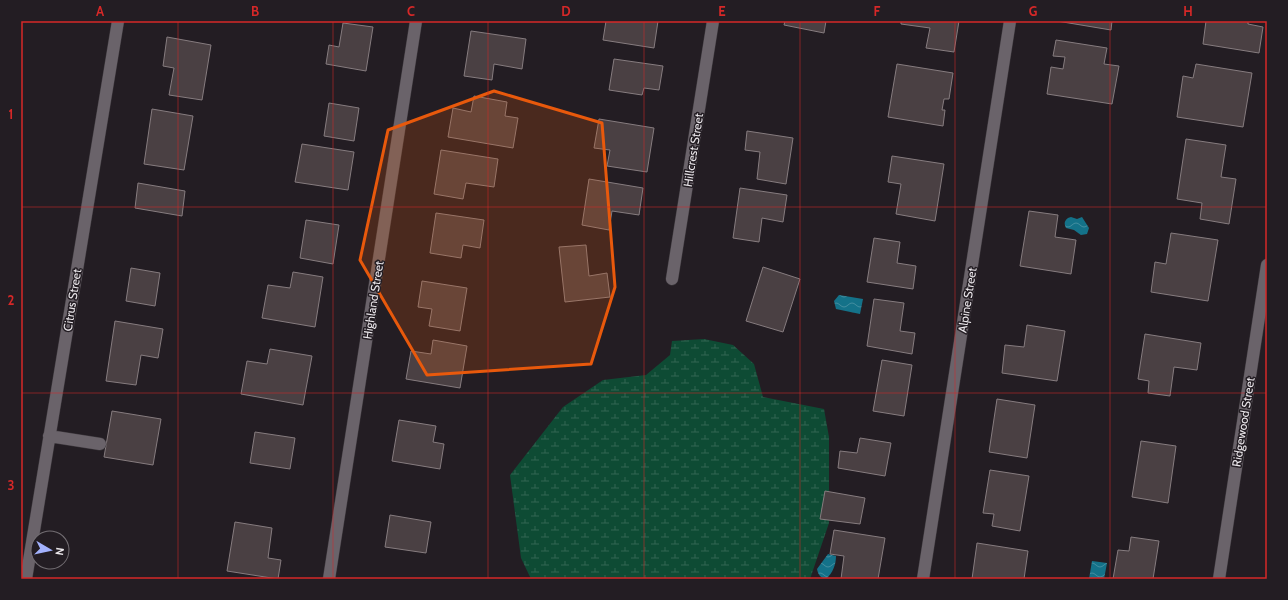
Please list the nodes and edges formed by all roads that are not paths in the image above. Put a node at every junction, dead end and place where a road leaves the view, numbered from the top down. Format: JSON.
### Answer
{"nodes":[{"id":1,"x":118,"y":21,"type":"edge"},
{"id":2,"x":416,"y":21,"type":"edge"},
{"id":3,"x":713,"y":21,"type":"edge"},
{"id":4,"x":1010,"y":21,"type":"edge"},
{"id":5,"x":1267,"y":265,"type":"edge"},
{"id":6,"x":672,"y":279,"type":"dead end"},
{"id":7,"x":1262,"y":336,"type":"edge"},
{"id":8,"x":49,"y":436,"type":"junction"},
{"id":9,"x":100,"y":444,"type":"dead end"},
{"id":10,"x":26,"y":579,"type":"edge"},
{"id":11,"x":329,"y":579,"type":"edge"},
{"id":12,"x":923,"y":579,"type":"edge"},
{"id":13,"x":1218,"y":579,"type":"edge"}],
"edges":[{"from":1,"to":8,"type":"street","name":"Citrus Street"},
{"from":2,"to":11,"type":"street","name":"Highland Street"},
{"from":3,"to":6,"type":"street","name":"Hillcrest Street"},
{"from":4,"to":12,"type":"street","name":"Alpine Street"},
{"from":5,"to":7,"type":"street","name":"Ridgewood Street"},
{"from":7,"to":13,"type":"street","name":"Ridgewood Street"},
{"from":8,"to":9,"type":"street"},
{"from":8,"to":10,"type":"street","name":"Citrus Street"}]}
